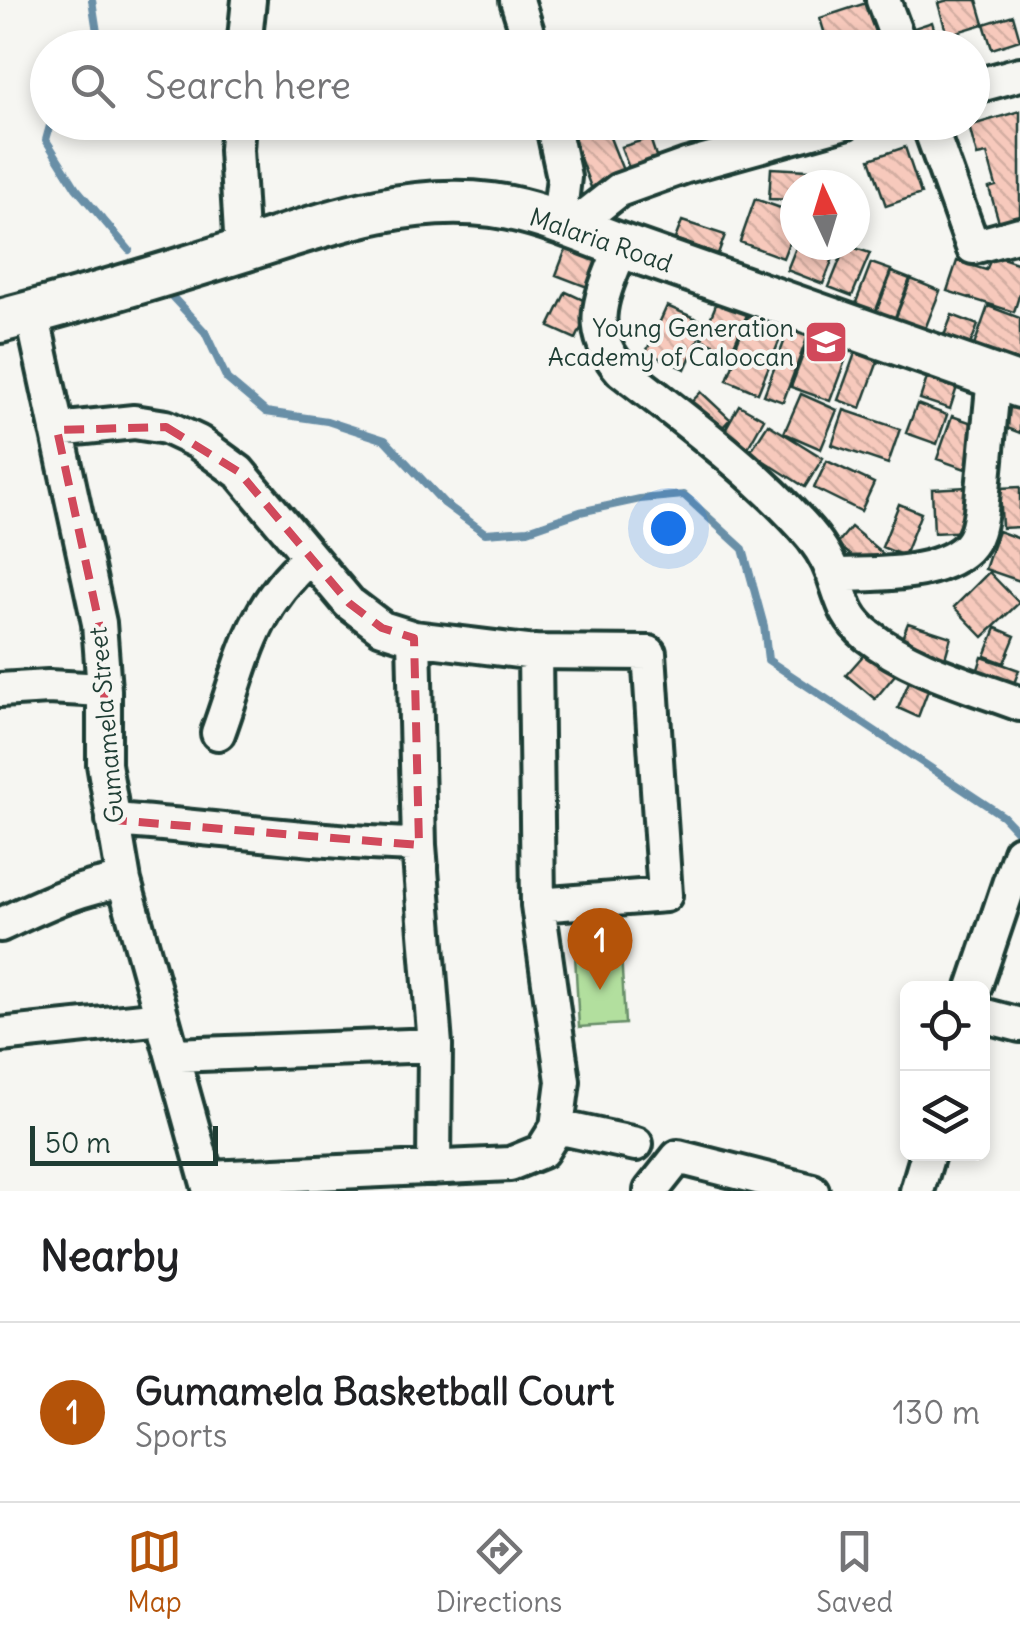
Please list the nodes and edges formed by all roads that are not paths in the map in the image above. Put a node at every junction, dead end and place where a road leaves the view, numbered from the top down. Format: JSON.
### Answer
{"nodes":[{"id":1,"x":250,"y":0,"type":"edge"},
{"id":2,"x":517,"y":0,"type":"edge"},
{"id":3,"x":884,"y":0,"type":"edge"},
{"id":4,"x":246,"y":30,"type":"edge"},
{"id":5,"x":526,"y":30,"type":"edge"},
{"id":6,"x":895,"y":30,"type":"edge"},
{"id":7,"x":1020,"y":74,"type":"edge"},
{"id":8,"x":990,"y":82,"type":"edge"},
{"id":9,"x":237,"y":140,"type":"edge"},
{"id":10,"x":556,"y":140,"type":"edge"},
{"id":11,"x":779,"y":140,"type":"edge"},
{"id":12,"x":934,"y":140,"type":"edge"},
{"id":13,"x":566,"y":224,"type":"junction"},
{"id":14,"x":1020,"y":234,"type":"edge"},
{"id":15,"x":622,"y":246,"type":"junction"},
{"id":16,"x":242,"y":250,"type":"junction"},
{"id":17,"x":16,"y":317,"type":"edge"},
{"id":18,"x":1007,"y":381,"type":"edge"},
{"id":19,"x":57,"y":430,"type":"junction"},
{"id":20,"x":309,"y":558,"type":"junction"},
{"id":21,"x":834,"y":575,"type":"junction"},
{"id":22,"x":414,"y":638,"type":"junction"},
{"id":23,"x":535,"y":652,"type":"junction"},
{"id":24,"x":0,"y":690,"type":"edge"},
{"id":25,"x":104,"y":690,"type":"junction"},
{"id":26,"x":1020,"y":704,"type":"edge"},
{"id":27,"x":218,"y":733,"type":"dead end"},
{"id":28,"x":113,"y":820,"type":"junction"},
{"id":29,"x":419,"y":846,"type":"junction"},
{"id":30,"x":1020,"y":852,"type":"edge"},
{"id":31,"x":124,"y":881,"type":"junction"},
{"id":32,"x":538,"y":905,"type":"junction"},
{"id":33,"x":0,"y":926,"type":"edge"},
{"id":34,"x":976,"y":981,"type":"edge"},
{"id":35,"x":990,"y":1017,"type":"edge"},
{"id":36,"x":162,"y":1018,"type":"junction"},
{"id":37,"x":1020,"y":1025,"type":"edge"},
{"id":38,"x":0,"y":1034,"type":"edge"},
{"id":39,"x":435,"y":1045,"type":"junction"},
{"id":40,"x":174,"y":1055,"type":"junction"},
{"id":41,"x":557,"y":1127,"type":"junction"},
{"id":42,"x":636,"y":1144,"type":"dead end"},
{"id":43,"x":926,"y":1161,"type":"edge"},
{"id":44,"x":434,"y":1168,"type":"junction"},
{"id":45,"x":210,"y":1184,"type":"edge"},
{"id":46,"x":651,"y":1191,"type":"edge"},
{"id":47,"x":812,"y":1191,"type":"edge"},
{"id":48,"x":917,"y":1191,"type":"edge"}],
"edges":[{"from":1,"to":4,"type":"street"},
{"from":2,"to":5,"type":"street"},
{"from":3,"to":6,"type":"street"},
{"from":7,"to":8,"type":"street"},
{"from":9,"to":16,"type":"street"},
{"from":10,"to":13,"type":"street"},
{"from":11,"to":13,"type":"street"},
{"from":12,"to":14,"type":"street"},
{"from":13,"to":15,"type":"main road","name":"Malaria Road"},
{"from":13,"to":16,"type":"main road","name":"Malaria Road"},
{"from":15,"to":18,"type":"main road","name":"Malaria Road"},
{"from":15,"to":21,"type":"street"},
{"from":16,"to":17,"type":"main road","name":"Malaria Road"},
{"from":17,"to":19,"type":"street","name":"Gumamela Street"},
{"from":18,"to":21,"type":"street"},
{"from":19,"to":20,"type":"street"},
{"from":19,"to":25,"type":"street","name":"Gumamela Street"},
{"from":20,"to":22,"type":"street"},
{"from":20,"to":27,"type":"street"},
{"from":21,"to":26,"type":"street"},
{"from":22,"to":23,"type":"street"},
{"from":22,"to":29,"type":"street"},
{"from":23,"to":32,"type":"street"},
{"from":23,"to":32,"type":"street"},
{"from":24,"to":25,"type":"street"},
{"from":25,"to":28,"type":"street","name":"Gumamela Street"},
{"from":28,"to":29,"type":"street"},
{"from":28,"to":31,"type":"street","name":"Gumamela Street"},
{"from":29,"to":39,"type":"street"},
{"from":30,"to":34,"type":"street"},
{"from":31,"to":33,"type":"street"},
{"from":31,"to":36,"type":"street","name":"Gumamela Street"},
{"from":32,"to":41,"type":"street"},
{"from":35,"to":37,"type":"street"},
{"from":36,"to":38,"type":"street"},
{"from":36,"to":40,"type":"street","name":"Gumamela Street"},
{"from":39,"to":40,"type":"street"},
{"from":39,"to":44,"type":"street"},
{"from":40,"to":45,"type":"street","name":"Gumamela Street"},
{"from":41,"to":42,"type":"street"},
{"from":41,"to":44,"type":"street"},
{"from":43,"to":48,"type":"street"},
{"from":44,"to":45,"type":"street"},
{"from":46,"to":47,"type":"street"}]}
